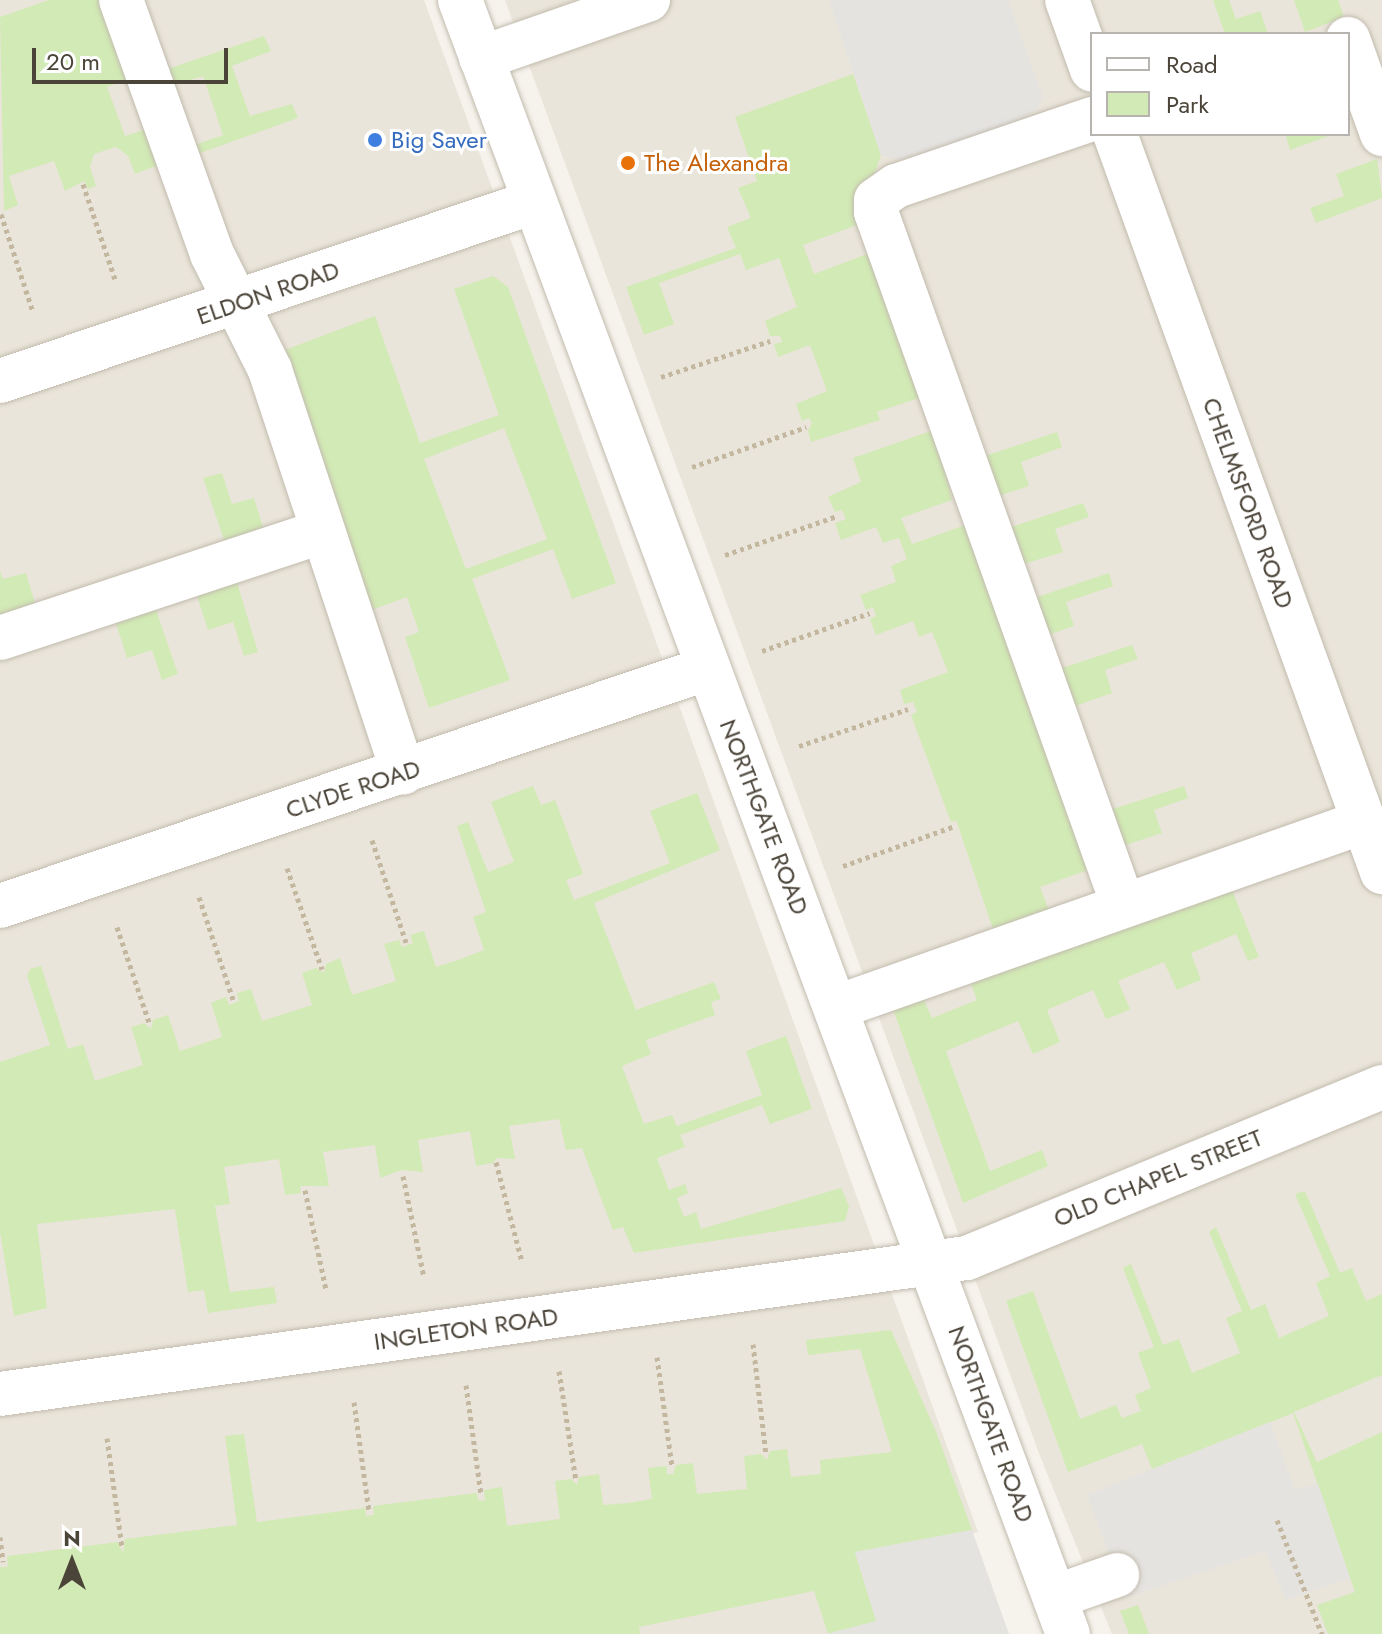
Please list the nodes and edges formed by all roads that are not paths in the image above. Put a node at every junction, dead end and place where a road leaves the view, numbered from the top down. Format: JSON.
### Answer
{"nodes":[{"id":1,"x":121,"y":0,"type":"edge"},
{"id":2,"x":460,"y":0,"type":"edge"},
{"id":3,"x":648,"y":0,"type":"edge"},
{"id":4,"x":1067,"y":0,"type":"edge"},
{"id":5,"x":1382,"y":21,"type":"edge"},
{"id":6,"x":1350,"y":34,"type":"edge"},
{"id":7,"x":1350,"y":43,"type":"edge"},
{"id":8,"x":481,"y":58,"type":"junction"},
{"id":9,"x":1090,"y":64,"type":"edge"},
{"id":10,"x":1090,"y":120,"type":"edge"},
{"id":11,"x":1382,"y":134,"type":"edge"},
{"id":12,"x":1116,"y":136,"type":"edge"},
{"id":13,"x":534,"y":202,"type":"junction"},
{"id":14,"x":237,"y":303,"type":"junction"},
{"id":15,"x":0,"y":381,"type":"edge"},
{"id":16,"x":323,"y":531,"type":"junction"},
{"id":17,"x":0,"y":638,"type":"edge"},
{"id":18,"x":706,"y":669,"type":"junction"},
{"id":19,"x":403,"y":773,"type":"junction"},
{"id":20,"x":1365,"y":794,"type":"edge"},
{"id":21,"x":1382,"y":872,"type":"edge"},
{"id":22,"x":1123,"y":905,"type":"junction"},
{"id":23,"x":0,"y":906,"type":"edge"},
{"id":24,"x":837,"y":1007,"type":"junction"},
{"id":25,"x":1382,"y":1087,"type":"edge"},
{"id":26,"x":932,"y":1265,"type":"junction"},
{"id":27,"x":0,"y":1394,"type":"edge"},
{"id":28,"x":1117,"y":1575,"type":"dead end"},
{"id":29,"x":1062,"y":1615,"type":"edge"}],
"edges":[{"from":1,"to":14,"type":"street"},
{"from":2,"to":8,"type":"street","name":"NORTHGATE ROAD"},
{"from":3,"to":8,"type":"street"},
{"from":4,"to":9,"type":"street"},
{"from":5,"to":6,"type":"street"},
{"from":7,"to":11,"type":"street"},
{"from":8,"to":13,"type":"street","name":"NORTHGATE ROAD"},
{"from":10,"to":22,"type":"street"},
{"from":12,"to":20,"type":"street","name":"CHELMSFORD ROAD"},
{"from":13,"to":14,"type":"street","name":"ELDON ROAD"},
{"from":13,"to":18,"type":"street","name":"NORTHGATE ROAD"},
{"from":14,"to":15,"type":"street","name":"ELDON ROAD"},
{"from":14,"to":16,"type":"street"},
{"from":16,"to":17,"type":"street"},
{"from":16,"to":19,"type":"street"},
{"from":18,"to":19,"type":"street","name":"CLYDE ROAD"},
{"from":18,"to":24,"type":"street","name":"NORTHGATE ROAD"},
{"from":19,"to":23,"type":"street","name":"CLYDE ROAD"},
{"from":20,"to":21,"type":"street","name":"CHELMSFORD ROAD"},
{"from":20,"to":22,"type":"street"},
{"from":22,"to":24,"type":"street"},
{"from":24,"to":26,"type":"street","name":"NORTHGATE ROAD"},
{"from":25,"to":26,"type":"street","name":"OLD CHAPEL STREET"},
{"from":26,"to":27,"type":"street","name":"INGLETON ROAD"},
{"from":26,"to":29,"type":"street","name":"NORTHGATE ROAD"},
{"from":28,"to":29,"type":"street"}]}
